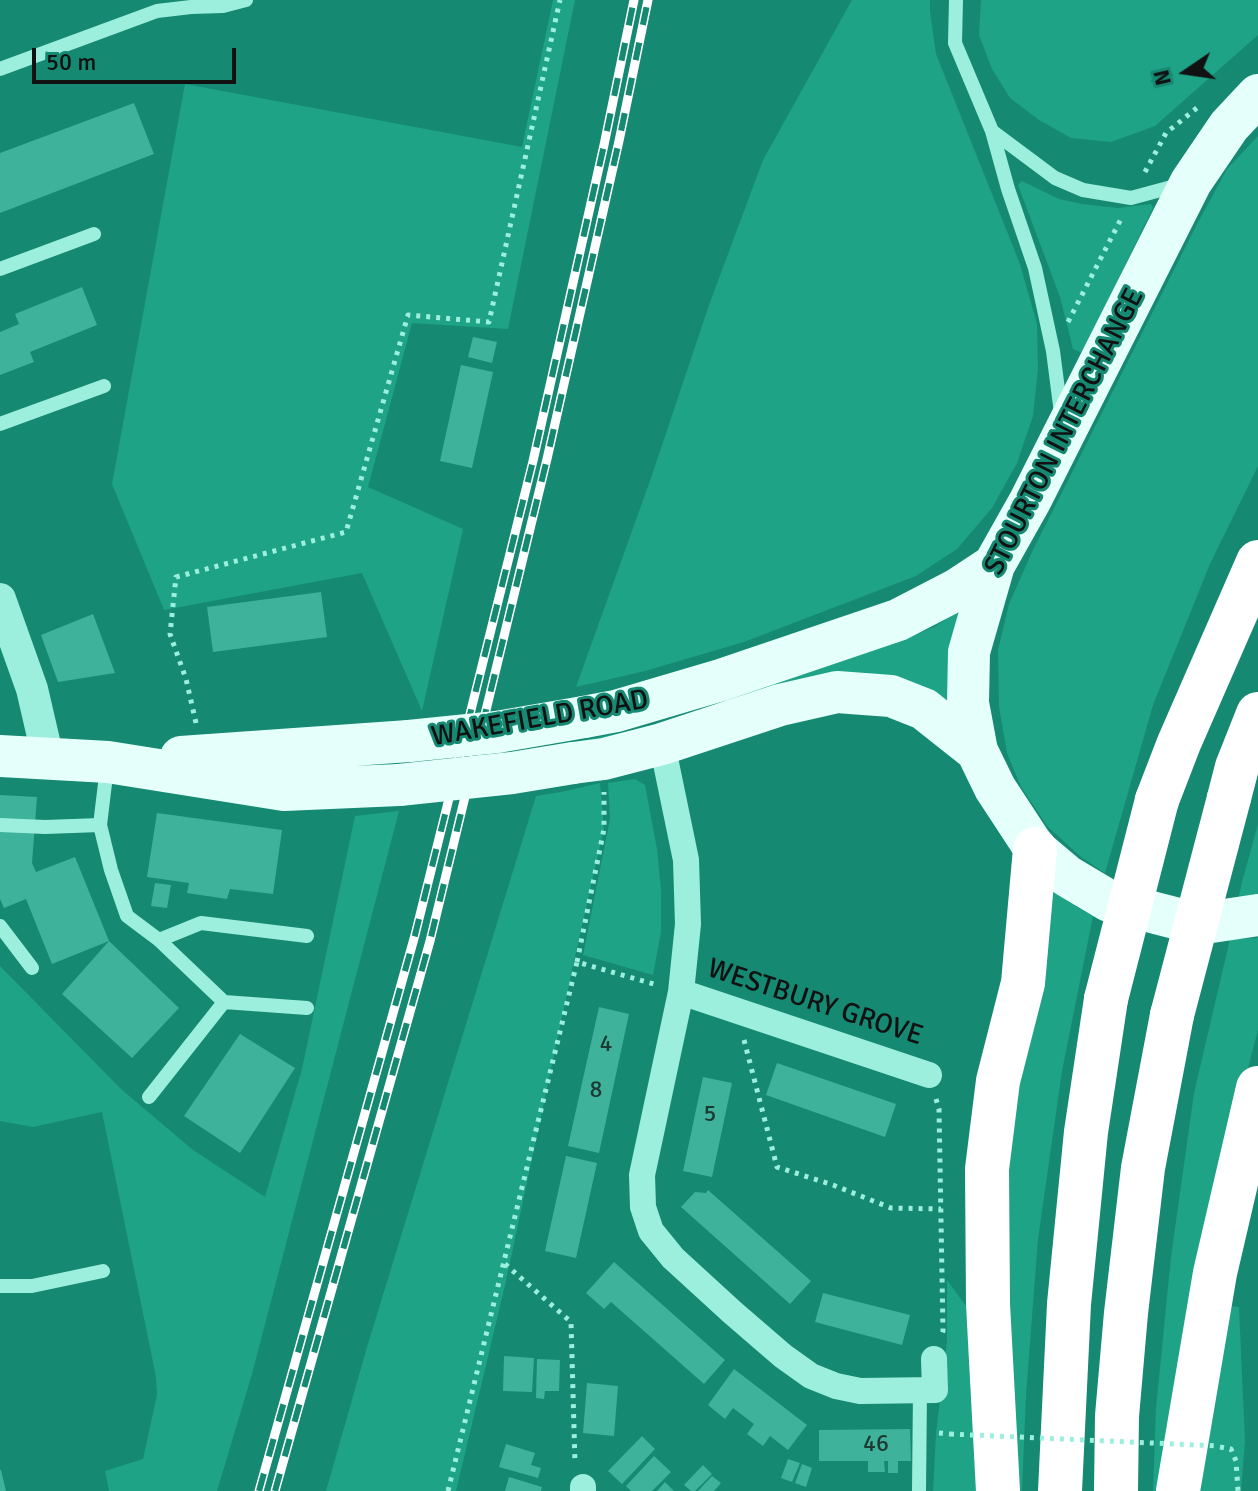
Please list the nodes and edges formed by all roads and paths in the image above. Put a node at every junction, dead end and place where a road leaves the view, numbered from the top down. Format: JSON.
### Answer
{"nodes":[{"id":1,"x":246,"y":0,"type":"edge"},
{"id":2,"x":560,"y":0,"type":"edge"},
{"id":3,"x":956,"y":0,"type":"edge"},
{"id":4,"x":0,"y":69,"type":"edge"},
{"id":5,"x":1258,"y":95,"type":"edge"},
{"id":6,"x":992,"y":131,"type":"junction"},
{"id":7,"x":1258,"y":136,"type":"edge"},
{"id":8,"x":1195,"y":176,"type":"junction"},
{"id":9,"x":94,"y":234,"type":"dead end"},
{"id":10,"x":0,"y":269,"type":"edge"},
{"id":11,"x":104,"y":386,"type":"dead end"},
{"id":12,"x":0,"y":424,"type":"edge"},
{"id":13,"x":1064,"y":433,"type":"junction"},
{"id":14,"x":1258,"y":562,"type":"edge"},
{"id":15,"x":994,"y":565,"type":"junction"},
{"id":16,"x":0,"y":599,"type":"edge"},
{"id":17,"x":1258,"y":714,"type":"edge"},
{"id":18,"x":662,"y":744,"type":"junction"},
{"id":19,"x":977,"y":751,"type":"junction"},
{"id":20,"x":203,"y":755,"type":"junction"},
{"id":21,"x":0,"y":756,"type":"edge"},
{"id":22,"x":48,"y":758,"type":"junction"},
{"id":23,"x":588,"y":761,"type":"junction"},
{"id":24,"x":108,"y":762,"type":"junction"},
{"id":25,"x":0,"y":825,"type":"edge"},
{"id":26,"x":100,"y":825,"type":"junction"},
{"id":27,"x":1035,"y":849,"type":"junction"},
{"id":28,"x":1258,"y":915,"type":"edge"},
{"id":29,"x":0,"y":926,"type":"edge"},
{"id":30,"x":307,"y":936,"type":"dead end"},
{"id":31,"x":159,"y":940,"type":"junction"},
{"id":32,"x":577,"y":962,"type":"junction"},
{"id":33,"x":32,"y":968,"type":"dead end"},
{"id":34,"x":681,"y":992,"type":"junction"},
{"id":35,"x":224,"y":1002,"type":"junction"},
{"id":36,"x":307,"y":1008,"type":"dead end"},
{"id":37,"x":736,"y":1011,"type":"junction"},
{"id":38,"x":929,"y":1075,"type":"joint"},
{"id":39,"x":1258,"y":1088,"type":"edge"},
{"id":40,"x":149,"y":1097,"type":"dead end"},
{"id":41,"x":941,"y":1209,"type":"junction"},
{"id":42,"x":504,"y":1264,"type":"junction"},
{"id":43,"x":103,"y":1271,"type":"dead end"},
{"id":44,"x":0,"y":1286,"type":"edge"},
{"id":45,"x":934,"y":1359,"type":"joint"},
{"id":46,"x":920,"y":1390,"type":"junction"},
{"id":47,"x":950,"y":1434,"type":"dead end"},
{"id":48,"x":583,"y":1489,"type":"edge"},
{"id":49,"x":448,"y":1491,"type":"edge"},
{"id":50,"x":919,"y":1491,"type":"edge"},
{"id":51,"x":998,"y":1491,"type":"edge"},
{"id":52,"x":1060,"y":1491,"type":"edge"},
{"id":53,"x":1116,"y":1491,"type":"edge"},
{"id":54,"x":1178,"y":1491,"type":"edge"},
{"id":55,"x":1238,"y":1491,"type":"edge"}],
"edges":[{"from":1,"to":4,"type":"lane"},
{"from":2,"to":20,"type":"path"},
{"from":3,"to":6,"type":"lane"},
{"from":5,"to":8,"type":"main road"},
{"from":6,"to":8,"type":"lane"},
{"from":6,"to":13,"type":"lane"},
{"from":7,"to":8,"type":"main road"},
{"from":8,"to":13,"type":"main road","name":"STOURTON INTERCHANGE"},
{"from":9,"to":10,"type":"lane"},
{"from":11,"to":12,"type":"lane"},
{"from":13,"to":15,"type":"main road","name":"STOURTON INTERCHANGE"},
{"from":14,"to":52,"type":"highway","bridge":true},
{"from":15,"to":19,"type":"main road","name":"STOURTON INTERCHANGE"},
{"from":15,"to":20,"type":"main road","name":"WAKEFIELD ROAD","bridge":true},
{"from":16,"to":22,"type":"street"},
{"from":17,"to":53,"type":"highway","bridge":true},
{"from":18,"to":19,"type":"main road","name":"WAKEFIELD ROAD"},
{"from":18,"to":23,"type":"main road","name":"WAKEFIELD ROAD"},
{"from":18,"to":34,"type":"street"},
{"from":19,"to":27,"type":"main road","name":"STOURTON INTERCHANGE"},
{"from":20,"to":24,"type":"main road","name":"WAKEFIELD ROAD"},
{"from":21,"to":22,"type":"main road","name":"WAKEFIELD ROAD"},
{"from":22,"to":24,"type":"main road","name":"WAKEFIELD ROAD"},
{"from":23,"to":24,"type":"main road","name":"WAKEFIELD ROAD","bridge":true},
{"from":23,"to":32,"type":"path"},
{"from":24,"to":26,"type":"lane"},
{"from":25,"to":26,"type":"lane"},
{"from":26,"to":31,"type":"lane"},
{"from":27,"to":28,"type":"main road","name":"STOURTON INTERCHANGE"},
{"from":27,"to":51,"type":"highway"},
{"from":29,"to":33,"type":"lane"},
{"from":30,"to":31,"type":"lane"},
{"from":31,"to":35,"type":"lane"},
{"from":32,"to":34,"type":"path"},
{"from":32,"to":42,"type":"path"},
{"from":34,"to":37,"type":"street","name":"WESTBURY GROVE"},
{"from":34,"to":46,"type":"street"},
{"from":35,"to":36,"type":"lane"},
{"from":35,"to":40,"type":"lane"},
{"from":37,"to":38,"type":"street","name":"WESTBURY GROVE"},
{"from":37,"to":41,"type":"path"},
{"from":38,"to":41,"type":"path"},
{"from":39,"to":54,"type":"highway"},
{"from":41,"to":45,"type":"path"},
{"from":42,"to":48,"type":"path"},
{"from":42,"to":49,"type":"path"},
{"from":43,"to":44,"type":"lane"},
{"from":45,"to":46,"type":"street"},
{"from":46,"to":50,"type":"lane"},
{"from":47,"to":55,"type":"path","bridge":true}]}
